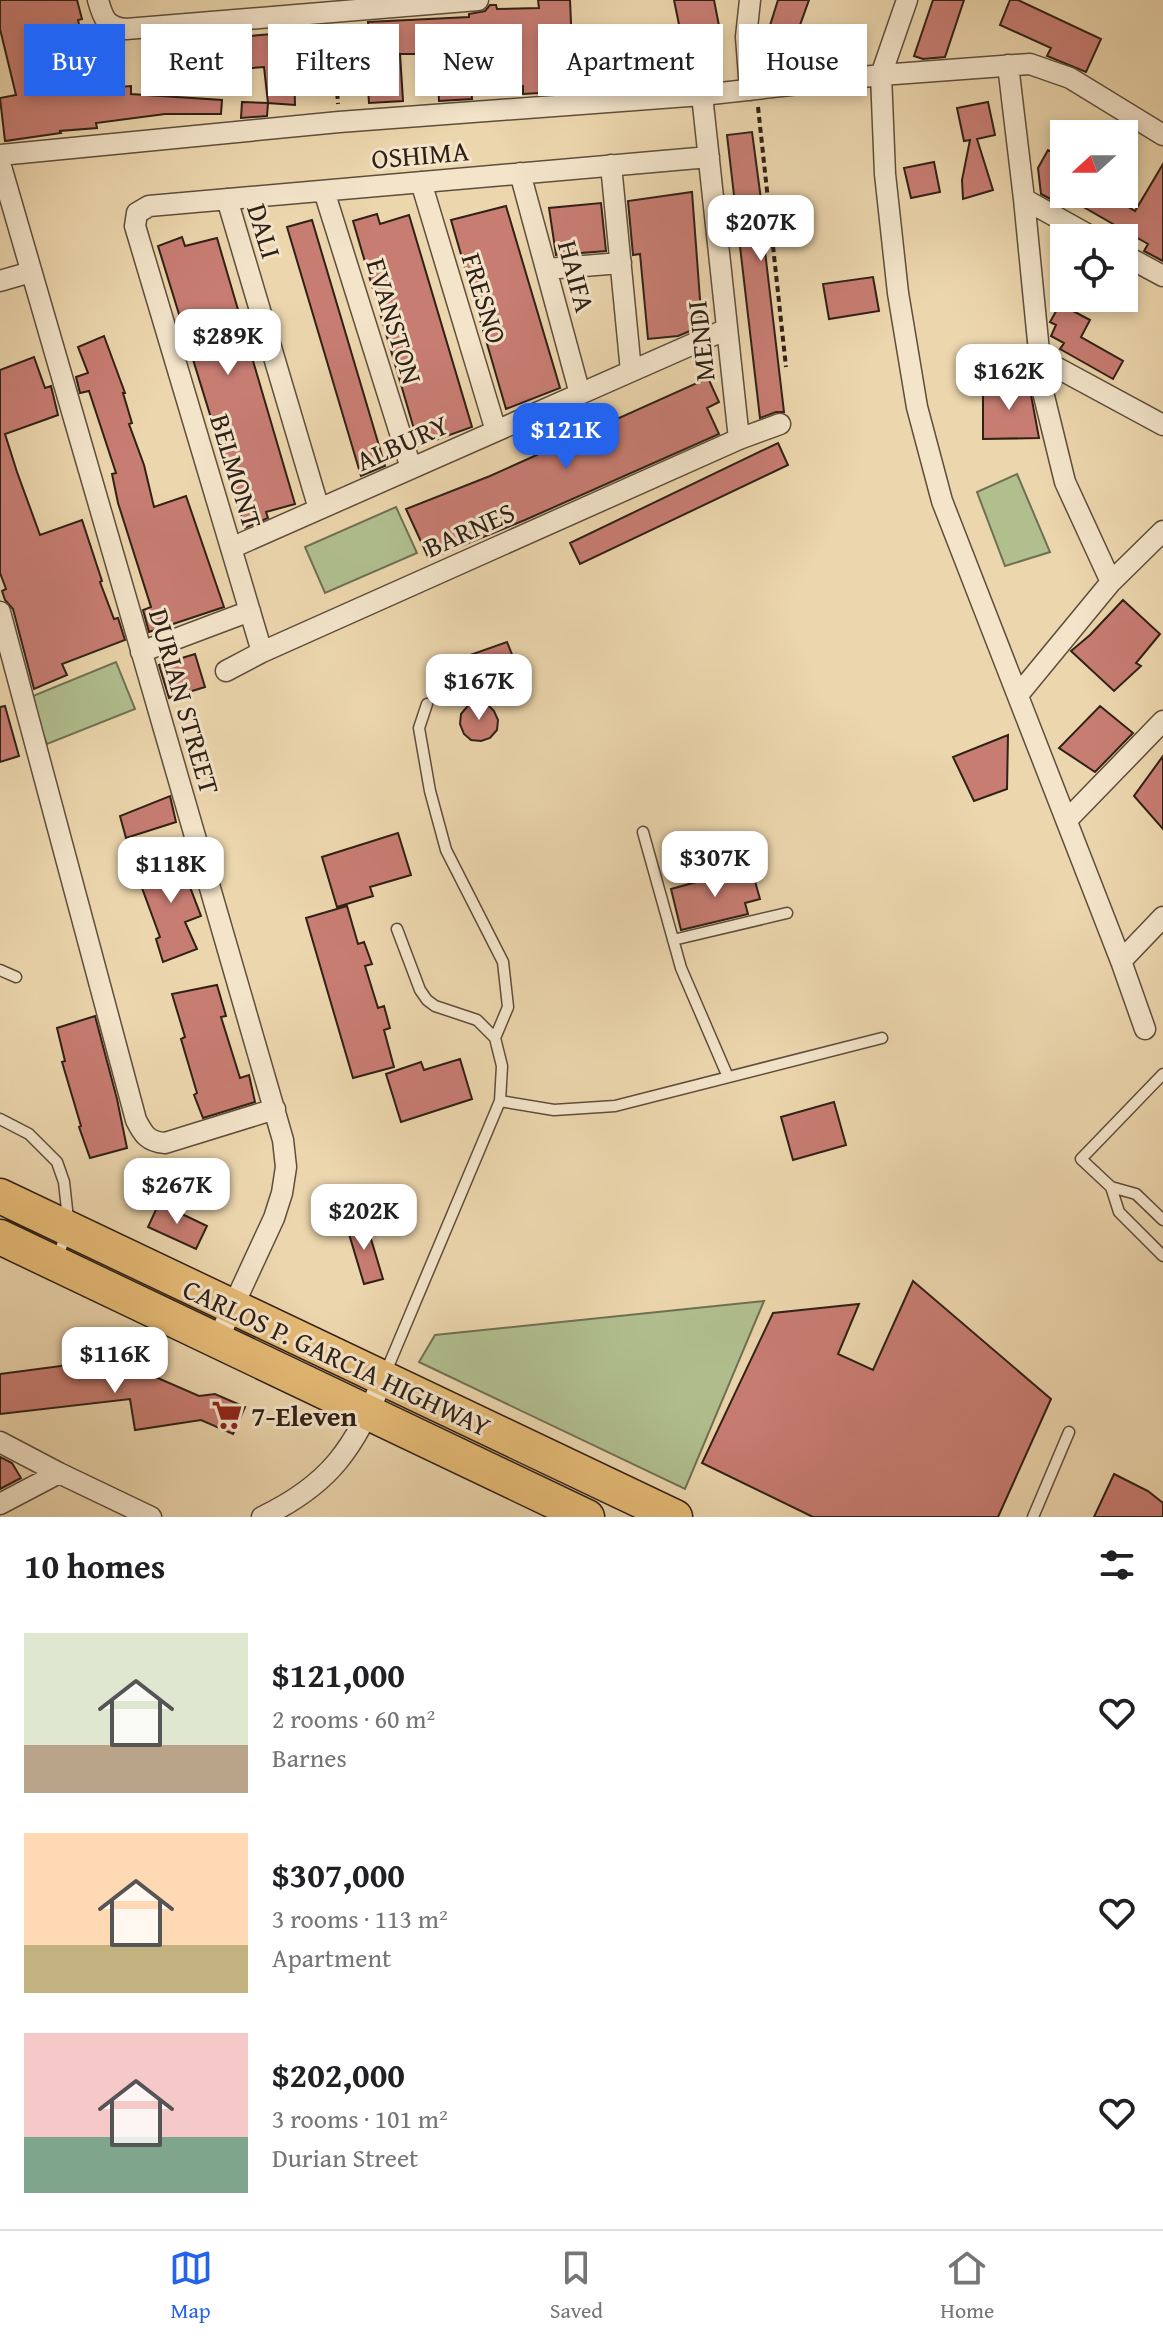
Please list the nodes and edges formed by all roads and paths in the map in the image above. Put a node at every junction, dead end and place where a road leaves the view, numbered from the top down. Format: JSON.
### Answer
{"nodes":[{"id":1,"x":98,"y":0,"type":"edge"},
{"id":2,"x":478,"y":0,"type":"edge"},
{"id":3,"x":750,"y":0,"type":"edge"},
{"id":4,"x":907,"y":0,"type":"edge"},
{"id":5,"x":331,"y":12,"type":"junction"},
{"id":6,"x":747,"y":24,"type":"edge"},
{"id":7,"x":1008,"y":65,"type":"junction"},
{"id":8,"x":881,"y":75,"type":"junction"},
{"id":9,"x":867,"y":77,"type":"edge"},
{"id":10,"x":689,"y":96,"type":"edge"},
{"id":11,"x":702,"y":96,"type":"edge"},
{"id":12,"x":754,"y":96,"type":"edge"},
{"id":13,"x":339,"y":122,"type":"junction"},
{"id":14,"x":1163,"y":135,"type":"edge"},
{"id":15,"x":0,"y":155,"type":"edge"},
{"id":16,"x":709,"y":157,"type":"junction"},
{"id":17,"x":0,"y":163,"type":"edge"},
{"id":18,"x":611,"y":165,"type":"junction"},
{"id":19,"x":520,"y":173,"type":"junction"},
{"id":20,"x":421,"y":182,"type":"junction"},
{"id":21,"x":324,"y":191,"type":"junction"},
{"id":22,"x":227,"y":199,"type":"junction"},
{"id":23,"x":1024,"y":199,"type":"junction"},
{"id":24,"x":137,"y":213,"type":"joint"},
{"id":25,"x":1069,"y":224,"type":"edge"},
{"id":26,"x":621,"y":263,"type":"junction"},
{"id":27,"x":1138,"y":263,"type":"edge"},
{"id":28,"x":546,"y":269,"type":"junction"},
{"id":29,"x":31,"y":272,"type":"junction"},
{"id":30,"x":1163,"y":276,"type":"edge"},
{"id":31,"x":0,"y":281,"type":"edge"},
{"id":32,"x":727,"y":329,"type":"junction"},
{"id":33,"x":1041,"y":359,"type":"junction"},
{"id":34,"x":786,"y":367,"type":"dead end"},
{"id":35,"x":631,"y":371,"type":"junction"},
{"id":36,"x":580,"y":394,"type":"junction"},
{"id":37,"x":780,"y":424,"type":"dead end"},
{"id":38,"x":1163,"y":425,"type":"edge"},
{"id":39,"x":496,"y":431,"type":"junction"},
{"id":40,"x":739,"y":439,"type":"junction"},
{"id":41,"x":411,"y":468,"type":"junction"},
{"id":42,"x":319,"y":509,"type":"junction"},
{"id":43,"x":1163,"y":531,"type":"edge"},
{"id":44,"x":231,"y":548,"type":"junction"},
{"id":45,"x":1111,"y":582,"type":"junction"},
{"id":46,"x":250,"y":611,"type":"junction"},
{"id":47,"x":0,"y":612,"type":"edge"},
{"id":48,"x":141,"y":652,"type":"junction"},
{"id":49,"x":262,"y":652,"type":"junction"},
{"id":50,"x":226,"y":671,"type":"dead end"},
{"id":51,"x":1018,"y":695,"type":"junction"},
{"id":52,"x":427,"y":704,"type":"dead end"},
{"id":53,"x":1163,"y":721,"type":"edge"},
{"id":54,"x":1067,"y":820,"type":"junction"},
{"id":55,"x":643,"y":832,"type":"dead end"},
{"id":56,"x":787,"y":913,"type":"dead end"},
{"id":57,"x":1163,"y":917,"type":"edge"},
{"id":58,"x":397,"y":929,"type":"dead end"},
{"id":59,"x":673,"y":940,"type":"junction"},
{"id":60,"x":1121,"y":961,"type":"junction"},
{"id":61,"x":0,"y":970,"type":"edge"},
{"id":62,"x":16,"y":977,"type":"dead end"},
{"id":63,"x":1145,"y":1029,"type":"dead end"},
{"id":64,"x":495,"y":1038,"type":"junction"},
{"id":65,"x":882,"y":1038,"type":"dead end"},
{"id":66,"x":1163,"y":1074,"type":"edge"},
{"id":67,"x":728,"y":1077,"type":"junction"},
{"id":68,"x":500,"y":1101,"type":"junction"},
{"id":69,"x":275,"y":1109,"type":"junction"},
{"id":70,"x":0,"y":1119,"type":"edge"},
{"id":71,"x":1111,"y":1187,"type":"junction"},
{"id":72,"x":0,"y":1196,"type":"edge"},
{"id":73,"x":1163,"y":1220,"type":"edge"},
{"id":74,"x":69,"y":1228,"type":"junction"},
{"id":75,"x":0,"y":1237,"type":"edge"},
{"id":76,"x":1163,"y":1256,"type":"edge"},
{"id":77,"x":54,"y":1264,"type":"junction"},
{"id":78,"x":232,"y":1307,"type":"junction"},
{"id":79,"x":217,"y":1341,"type":"junction"},
{"id":80,"x":383,"y":1379,"type":"junction"},
{"id":81,"x":368,"y":1414,"type":"junction"},
{"id":82,"x":1069,"y":1432,"type":"dead end"},
{"id":83,"x":0,"y":1442,"type":"edge"},
{"id":84,"x":59,"y":1473,"type":"junction"},
{"id":85,"x":0,"y":1504,"type":"edge"},
{"id":86,"x":151,"y":1517,"type":"edge"},
{"id":87,"x":262,"y":1517,"type":"edge"},
{"id":88,"x":587,"y":1517,"type":"edge"},
{"id":89,"x":675,"y":1517,"type":"edge"},
{"id":90,"x":1033,"y":1517,"type":"edge"}],
"edges":[{"from":1,"to":5,"type":"street"},
{"from":2,"to":5,"type":"street"},
{"from":3,"to":6,"type":"street"},
{"from":4,"to":8,"type":"street"},
{"from":5,"to":13,"type":"path"},
{"from":7,"to":8,"type":"street"},
{"from":7,"to":14,"type":"street"},
{"from":7,"to":23,"type":"street"},
{"from":8,"to":9,"type":"street"},
{"from":8,"to":51,"type":"street"},
{"from":10,"to":13,"type":"street"},
{"from":11,"to":16,"type":"street","name":"MENDI"},
{"from":12,"to":34,"type":"path"},
{"from":13,"to":15,"type":"street"},
{"from":16,"to":18,"type":"street","name":"OSHIMA"},
{"from":16,"to":32,"type":"street","name":"MENDI"},
{"from":17,"to":29,"type":"street","name":"DURIAN STREET"},
{"from":18,"to":19,"type":"street","name":"OSHIMA"},
{"from":18,"to":26,"type":"street"},
{"from":19,"to":20,"type":"street","name":"OSHIMA"},
{"from":19,"to":28,"type":"street","name":"HAIFA"},
{"from":20,"to":21,"type":"street","name":"OSHIMA"},
{"from":20,"to":39,"type":"street","name":"FRESNO"},
{"from":21,"to":22,"type":"street","name":"OSHIMA"},
{"from":21,"to":41,"type":"street","name":"EVANSTON"},
{"from":22,"to":24,"type":"street","name":"OSHIMA"},
{"from":22,"to":42,"type":"street","name":"DALI"},
{"from":23,"to":25,"type":"street"},
{"from":23,"to":33,"type":"street"},
{"from":24,"to":44,"type":"street","name":"BELMONT"},
{"from":26,"to":28,"type":"street"},
{"from":26,"to":35,"type":"street"},
{"from":27,"to":30,"type":"street"},
{"from":28,"to":36,"type":"street","name":"HAIFA"},
{"from":29,"to":31,"type":"street"},
{"from":29,"to":48,"type":"street","name":"DURIAN STREET"},
{"from":32,"to":35,"type":"street","name":"ALBURY"},
{"from":32,"to":40,"type":"street","name":"MENDI"},
{"from":33,"to":38,"type":"street"},
{"from":33,"to":45,"type":"street"},
{"from":35,"to":36,"type":"street","name":"ALBURY"},
{"from":36,"to":39,"type":"street","name":"ALBURY"},
{"from":37,"to":40,"type":"street","name":"BARNES"},
{"from":39,"to":41,"type":"street","name":"ALBURY"},
{"from":40,"to":49,"type":"street","name":"BARNES"},
{"from":41,"to":42,"type":"street","name":"ALBURY"},
{"from":42,"to":44,"type":"street","name":"ALBURY"},
{"from":43,"to":45,"type":"street"},
{"from":44,"to":46,"type":"street","name":"BELMONT"},
{"from":45,"to":51,"type":"street"},
{"from":46,"to":48,"type":"street"},
{"from":46,"to":49,"type":"street","name":"BELMONT"},
{"from":47,"to":69,"type":"street"},
{"from":48,"to":69,"type":"street","name":"DURIAN STREET"},
{"from":49,"to":50,"type":"street","name":"BARNES"},
{"from":51,"to":54,"type":"street"},
{"from":52,"to":64,"type":"lane"},
{"from":53,"to":54,"type":"street"},
{"from":54,"to":60,"type":"street"},
{"from":55,"to":59,"type":"lane"},
{"from":56,"to":59,"type":"lane"},
{"from":57,"to":60,"type":"street"},
{"from":58,"to":64,"type":"lane"},
{"from":59,"to":67,"type":"lane"},
{"from":60,"to":63,"type":"street"},
{"from":61,"to":62,"type":"lane"},
{"from":64,"to":68,"type":"lane"},
{"from":65,"to":67,"type":"lane"},
{"from":66,"to":71,"type":"lane"},
{"from":67,"to":68,"type":"lane"},
{"from":68,"to":80,"type":"lane"},
{"from":69,"to":78,"type":"street","name":"DURIAN STREET"},
{"from":70,"to":74,"type":"lane"},
{"from":71,"to":73,"type":"lane"},
{"from":71,"to":76,"type":"lane"},
{"from":72,"to":74,"type":"highway","name":"CARLOS P. GARCIA HIGHWAY"},
{"from":74,"to":77,"type":"lane"},
{"from":74,"to":78,"type":"highway","name":"CARLOS P. GARCIA HIGHWAY"},
{"from":75,"to":77,"type":"highway","name":"CARLOS P. GARCIA HIGHWAY"},
{"from":77,"to":79,"type":"highway","name":"CARLOS P. GARCIA HIGHWAY"},
{"from":78,"to":79,"type":"street","name":"DURIAN STREET"},
{"from":78,"to":80,"type":"highway","name":"CARLOS P. GARCIA HIGHWAY"},
{"from":79,"to":81,"type":"highway","name":"CARLOS P. GARCIA HIGHWAY"},
{"from":80,"to":81,"type":"street"},
{"from":80,"to":89,"type":"highway","name":"CARLOS P. GARCIA HIGHWAY"},
{"from":81,"to":87,"type":"street"},
{"from":81,"to":88,"type":"highway","name":"CARLOS P. GARCIA HIGHWAY"},
{"from":82,"to":90,"type":"lane"},
{"from":83,"to":84,"type":"street"},
{"from":84,"to":85,"type":"street"},
{"from":84,"to":86,"type":"street"}]}
